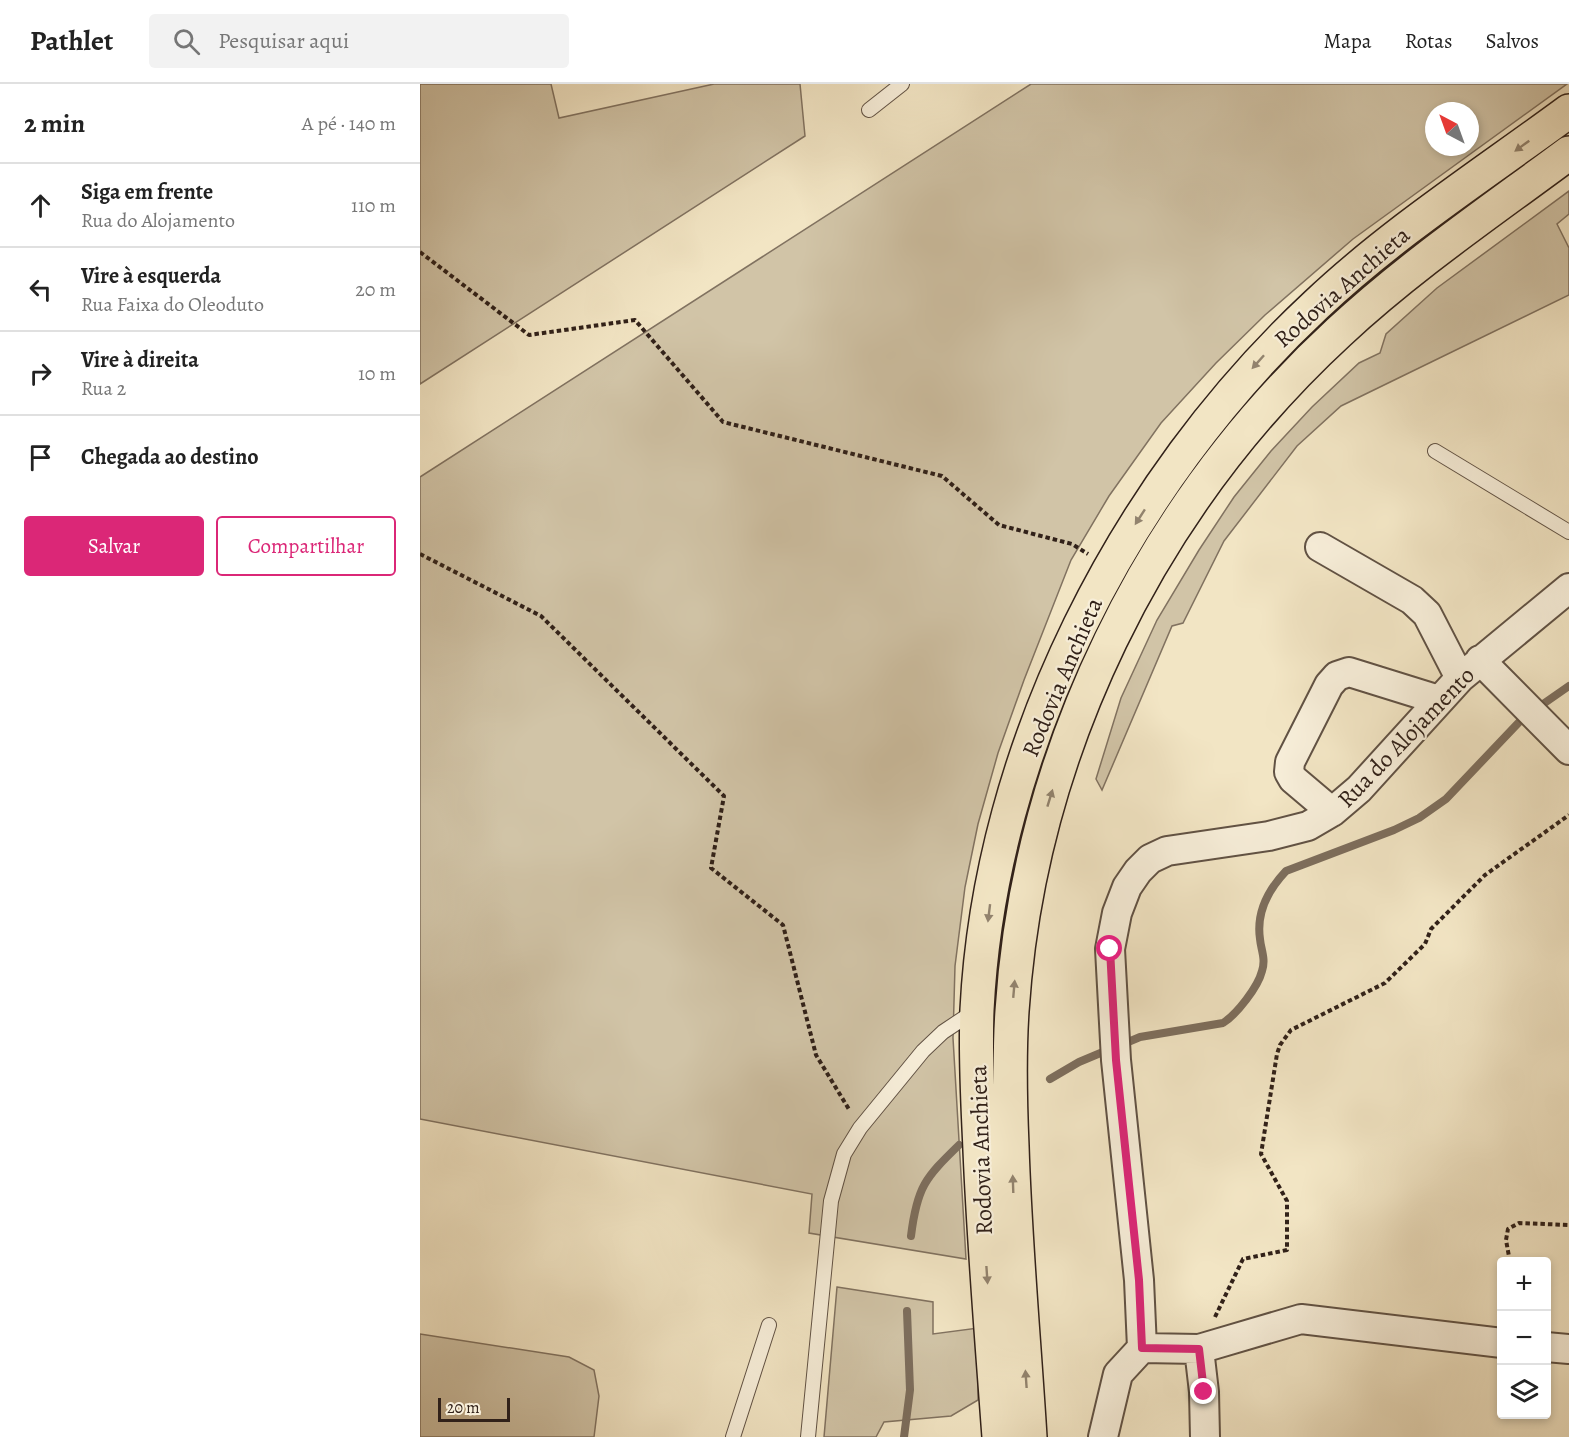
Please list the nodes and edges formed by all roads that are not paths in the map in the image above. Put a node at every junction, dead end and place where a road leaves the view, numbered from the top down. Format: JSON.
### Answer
{"nodes":[{"id":1,"x":902,"y":84,"type":"edge"},
{"id":2,"x":869,"y":110,"type":"dead end"},
{"id":3,"x":1569,"y":111,"type":"edge"},
{"id":4,"x":1569,"y":153,"type":"edge"},
{"id":5,"x":1435,"y":451,"type":"dead end"},
{"id":6,"x":1569,"y":532,"type":"edge"},
{"id":7,"x":1320,"y":547,"type":"dead end"},
{"id":8,"x":1569,"y":588,"type":"edge"},
{"id":9,"x":1470,"y":669,"type":"junction"},
{"id":10,"x":1439,"y":700,"type":"junction"},
{"id":11,"x":1569,"y":750,"type":"edge"},
{"id":12,"x":1332,"y":812,"type":"junction"},
{"id":13,"x":977,"y":1008,"type":"junction"},
{"id":14,"x":769,"y":1325,"type":"dead end"},
{"id":15,"x":1497,"y":1342,"type":"edge"},
{"id":16,"x":1551,"y":1347,"type":"edge"},
{"id":17,"x":1142,"y":1348,"type":"junction"},
{"id":18,"x":1569,"y":1348,"type":"edge"},
{"id":19,"x":1199,"y":1349,"type":"junction"},
{"id":20,"x":733,"y":1437,"type":"edge"},
{"id":21,"x":808,"y":1437,"type":"edge"},
{"id":22,"x":999,"y":1437,"type":"edge"},
{"id":23,"x":1030,"y":1437,"type":"edge"},
{"id":24,"x":1102,"y":1437,"type":"edge"},
{"id":25,"x":1205,"y":1437,"type":"edge"}],
"edges":[{"from":1,"to":2,"type":"lane"},
{"from":3,"to":13,"type":"highway","name":"Rodovia Anchieta","one_way":true},
{"from":23,"to":4,"type":"highway","name":"Rodovia Anchieta","one_way":true},
{"from":5,"to":6,"type":"lane"},
{"from":7,"to":9,"type":"street"},
{"from":8,"to":9,"type":"street","name":"Rua do Alojamento"},
{"from":9,"to":10,"type":"street","name":"Rua do Alojamento"},
{"from":9,"to":11,"type":"street"},
{"from":10,"to":12,"type":"street","name":"Rua do Alojamento"},
{"from":10,"to":12,"type":"street"},
{"from":12,"to":17,"type":"street","name":"Rua do Alojamento"},
{"from":13,"to":21,"type":"lane"},
{"from":13,"to":22,"type":"highway","name":"Rodovia Anchieta","one_way":true},
{"from":14,"to":20,"type":"lane"},
{"from":15,"to":19,"type":"street"},
{"from":16,"to":18,"type":"street"},
{"from":17,"to":19,"type":"street"},
{"from":17,"to":24,"type":"street"},
{"from":19,"to":25,"type":"street"}]}
